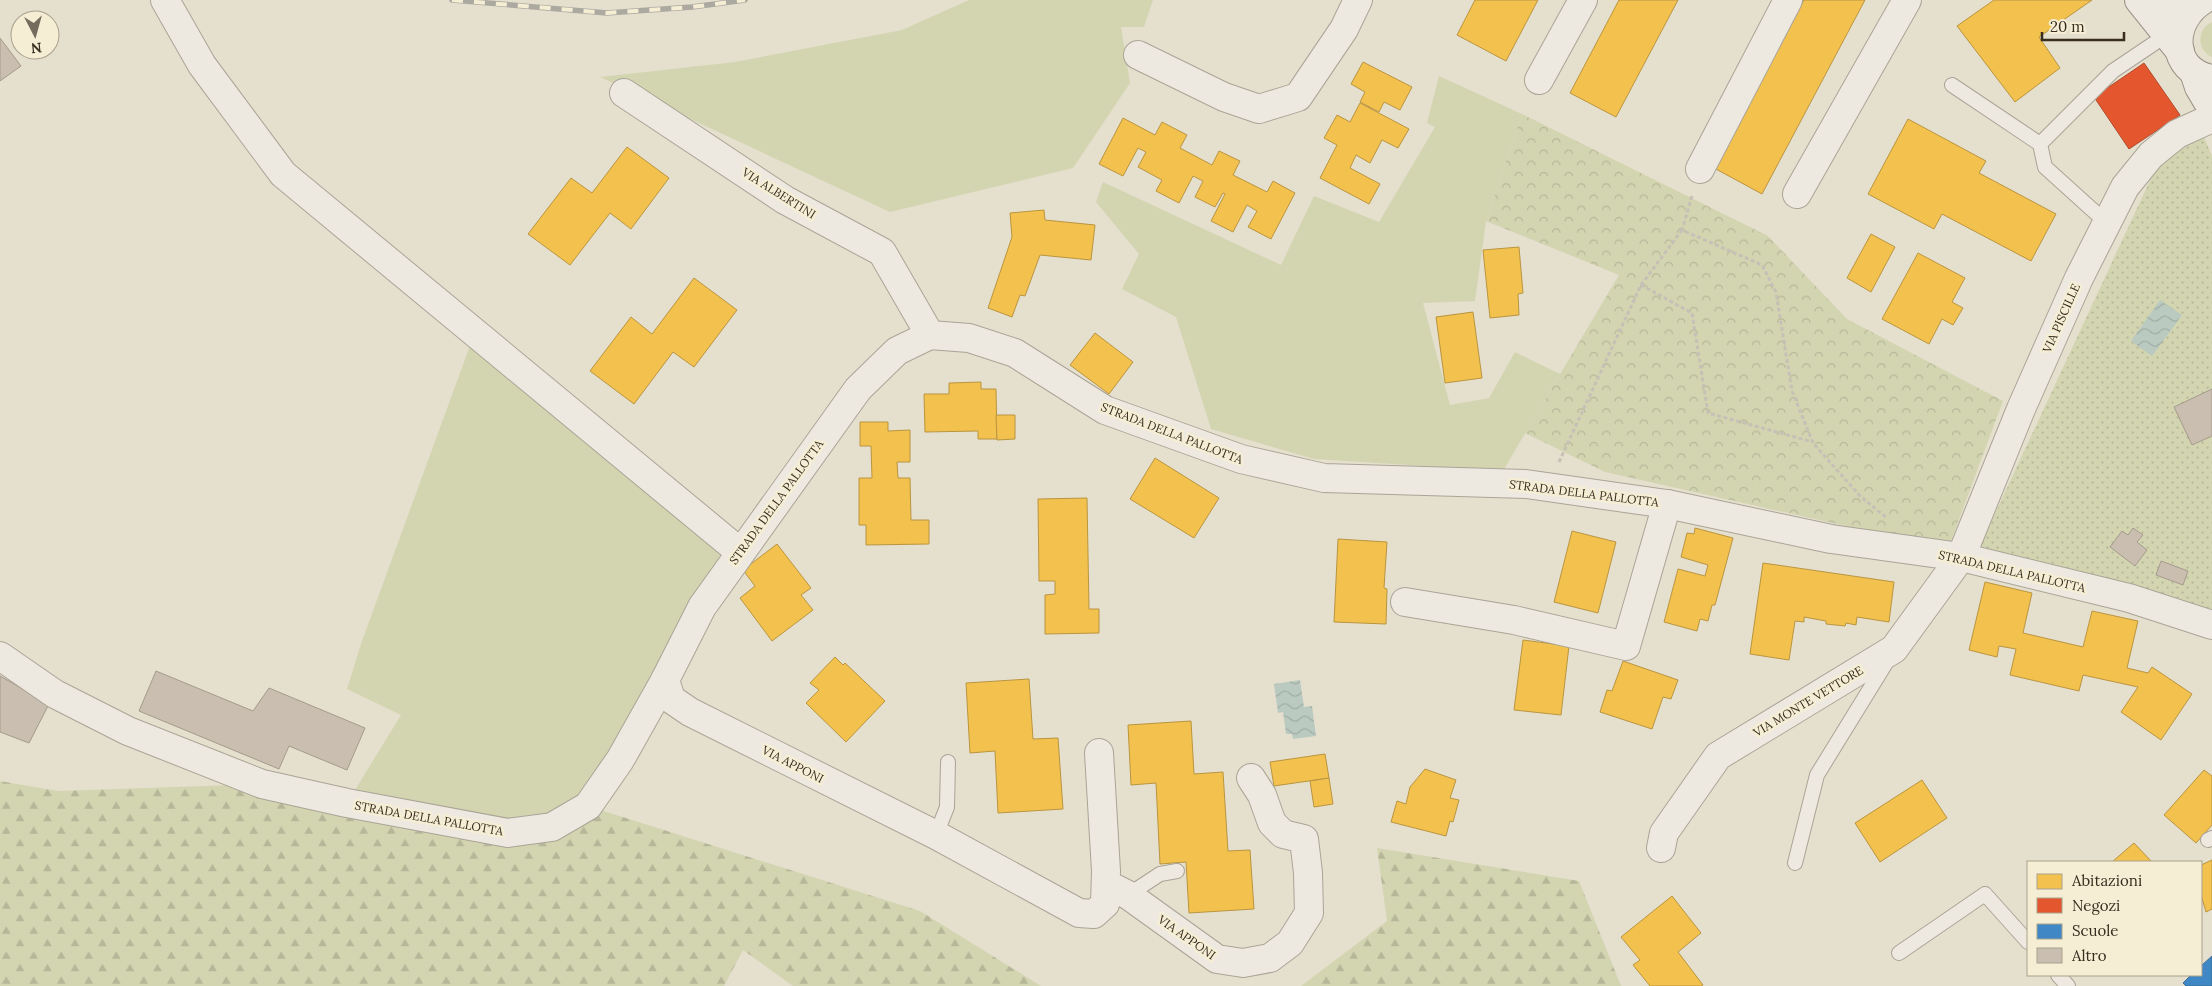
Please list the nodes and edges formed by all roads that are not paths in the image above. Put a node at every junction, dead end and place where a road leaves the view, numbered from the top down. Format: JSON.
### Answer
{"nodes":[{"id":1,"x":165,"y":0,"type":"edge"},
{"id":2,"x":1358,"y":0,"type":"edge"},
{"id":3,"x":1583,"y":0,"type":"edge"},
{"id":4,"x":1788,"y":0,"type":"edge"},
{"id":5,"x":1907,"y":0,"type":"edge"},
{"id":6,"x":2139,"y":0,"type":"edge"},
{"id":7,"x":2161,"y":0,"type":"edge"},
{"id":8,"x":2198,"y":2,"type":"edge"},
{"id":9,"x":1138,"y":55,"type":"dead end"},
{"id":10,"x":2188,"y":59,"type":"edge"},
{"id":11,"x":1539,"y":80,"type":"dead end"},
{"id":12,"x":1952,"y":85,"type":"dead end"},
{"id":13,"x":624,"y":93,"type":"dead end"},
{"id":14,"x":2212,"y":109,"type":"edge"},
{"id":15,"x":2212,"y":118,"type":"edge"},
{"id":16,"x":2040,"y":144,"type":"junction"},
{"id":17,"x":1700,"y":169,"type":"road end"},
{"id":18,"x":1797,"y":194,"type":"dead end"},
{"id":19,"x":2107,"y":223,"type":"junction"},
{"id":20,"x":930,"y":335,"type":"junction"},
{"id":21,"x":1668,"y":504,"type":"junction"},
{"id":22,"x":740,"y":552,"type":"junction"},
{"id":23,"x":1961,"y":557,"type":"junction"},
{"id":24,"x":1405,"y":602,"type":"dead end"},
{"id":25,"x":2212,"y":625,"type":"edge"},
{"id":26,"x":1894,"y":649,"type":"junction"},
{"id":27,"x":0,"y":656,"type":"edge"},
{"id":28,"x":665,"y":680,"type":"junction"},
{"id":29,"x":1099,"y":753,"type":"dead end"},
{"id":30,"x":948,"y":762,"type":"dead end"},
{"id":31,"x":1251,"y":778,"type":"dead end"},
{"id":32,"x":936,"y":835,"type":"junction"},
{"id":33,"x":1661,"y":848,"type":"dead end"},
{"id":34,"x":1795,"y":863,"type":"dead end"},
{"id":35,"x":1177,"y":871,"type":"dead end"},
{"id":36,"x":1117,"y":890,"type":"junction"},
{"id":37,"x":2027,"y":941,"type":"edge"},
{"id":38,"x":1899,"y":952,"type":"dead end"},
{"id":39,"x":2059,"y":976,"type":"edge"},
{"id":40,"x":2068,"y":986,"type":"edge"}],
"edges":[{"from":1,"to":22,"type":"street"},
{"from":2,"to":9,"type":"street"},
{"from":3,"to":11,"type":"street"},
{"from":4,"to":17,"type":"street"},
{"from":5,"to":18,"type":"street"},
{"from":6,"to":10,"type":"street"},
{"from":7,"to":8,"type":"street"},
{"from":8,"to":10,"type":"street"},
{"from":10,"to":14,"type":"street"},
{"from":10,"to":16,"type":"lane"},
{"from":12,"to":16,"type":"lane"},
{"from":13,"to":20,"type":"street","name":"VIA ALBERTINI"},
{"from":15,"to":19,"type":"street","name":"VIA PISCILLE"},
{"from":16,"to":19,"type":"lane"},
{"from":19,"to":23,"type":"street","name":"VIA PISCILLE"},
{"from":20,"to":21,"type":"street","name":"STRADA DELLA PALLOTTA"},
{"from":20,"to":22,"type":"street","name":"STRADA DELLA PALLOTTA"},
{"from":21,"to":23,"type":"street","name":"STRADA DELLA PALLOTTA"},
{"from":21,"to":24,"type":"street"},
{"from":22,"to":28,"type":"street","name":"STRADA DELLA PALLOTTA"},
{"from":23,"to":25,"type":"street","name":"STRADA DELLA PALLOTTA"},
{"from":23,"to":26,"type":"street","name":"VIA MONTE VETTORE"},
{"from":26,"to":33,"type":"street","name":"VIA MONTE VETTORE"},
{"from":26,"to":34,"type":"lane"},
{"from":27,"to":28,"type":"street","name":"STRADA DELLA PALLOTTA"},
{"from":28,"to":32,"type":"street","name":"VIA APPONI"},
{"from":29,"to":36,"type":"street","name":"VIA APPONI"},
{"from":30,"to":32,"type":"lane"},
{"from":31,"to":36,"type":"street","name":"VIA APPONI"},
{"from":32,"to":36,"type":"street","name":"VIA APPONI"},
{"from":35,"to":36,"type":"lane"},
{"from":37,"to":38,"type":"lane"},
{"from":39,"to":40,"type":"lane"}]}
